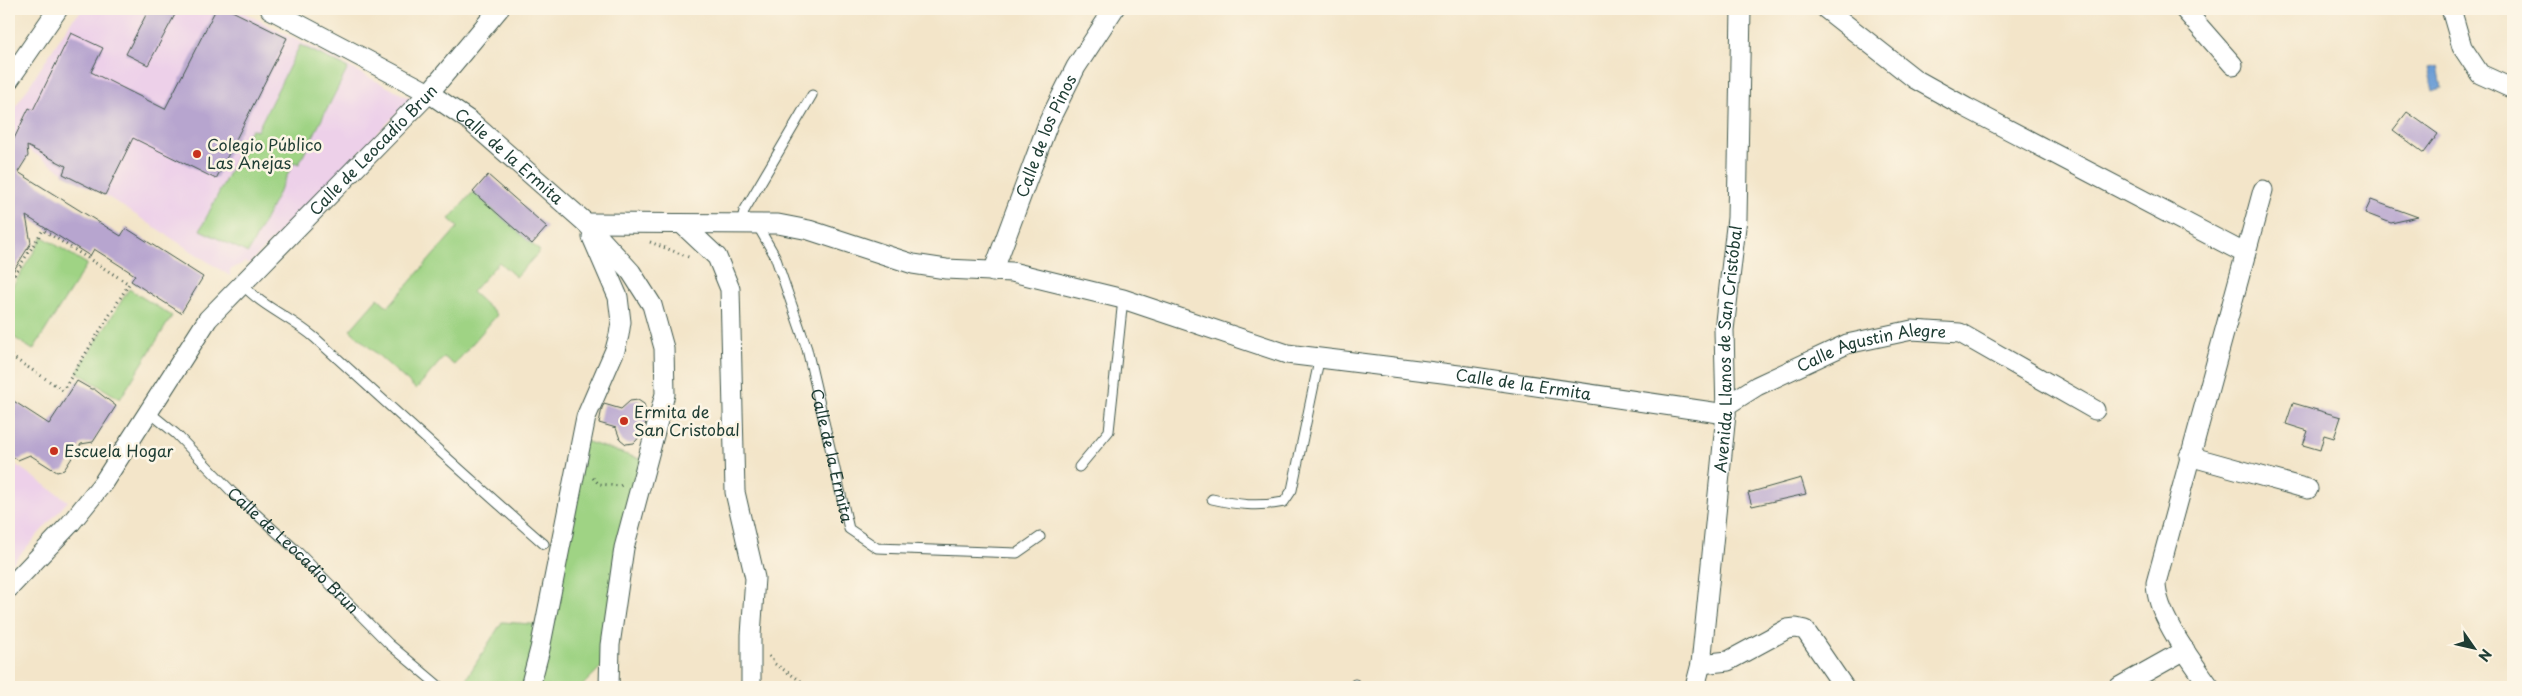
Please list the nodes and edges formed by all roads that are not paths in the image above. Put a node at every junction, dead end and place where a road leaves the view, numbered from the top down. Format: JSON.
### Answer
{"nodes":[{"id":1,"x":58,"y":9,"type":"edge"},
{"id":2,"x":270,"y":9,"type":"edge"},
{"id":3,"x":499,"y":9,"type":"edge"},
{"id":4,"x":1114,"y":9,"type":"edge"},
{"id":5,"x":1741,"y":9,"type":"edge"},
{"id":6,"x":1826,"y":9,"type":"edge"},
{"id":7,"x":2184,"y":9,"type":"edge"},
{"id":8,"x":2451,"y":9,"type":"edge"},
{"id":9,"x":2233,"y":64,"type":"dead end"},
{"id":10,"x":9,"y":80,"type":"edge"},
{"id":11,"x":2513,"y":90,"type":"edge"},
{"id":12,"x":429,"y":93,"type":"junction"},
{"id":13,"x":812,"y":95,"type":"dead end"},
{"id":14,"x":2262,"y":190,"type":"dead end"},
{"id":15,"x":586,"y":223,"type":"junction"},
{"id":16,"x":748,"y":223,"type":"junction"},
{"id":17,"x":682,"y":224,"type":"junction"},
{"id":18,"x":2244,"y":253,"type":"junction"},
{"id":19,"x":993,"y":272,"type":"junction"},
{"id":20,"x":242,"y":284,"type":"junction"},
{"id":21,"x":1124,"y":299,"type":"junction"},
{"id":22,"x":1320,"y":356,"type":"junction"},
{"id":23,"x":1726,"y":410,"type":"junction"},
{"id":24,"x":2095,"y":410,"type":"dead end"},
{"id":25,"x":149,"y":412,"type":"junction"},
{"id":26,"x":2189,"y":456,"type":"junction"},
{"id":27,"x":1079,"y":466,"type":"dead end"},
{"id":28,"x":2308,"y":489,"type":"dead end"},
{"id":29,"x":1212,"y":499,"type":"dead end"},
{"id":30,"x":1040,"y":537,"type":"dead end"},
{"id":31,"x":544,"y":544,"type":"dead end"},
{"id":32,"x":9,"y":588,"type":"edge"},
{"id":33,"x":2185,"y":650,"type":"junction"},
{"id":34,"x":1701,"y":664,"type":"junction"},
{"id":35,"x":440,"y":687,"type":"edge"},
{"id":36,"x":530,"y":687,"type":"edge"},
{"id":37,"x":609,"y":687,"type":"edge"},
{"id":38,"x":751,"y":687,"type":"edge"},
{"id":39,"x":1695,"y":687,"type":"edge"},
{"id":40,"x":1844,"y":687,"type":"edge"},
{"id":41,"x":2120,"y":687,"type":"edge"},
{"id":42,"x":2210,"y":687,"type":"edge"}],
"edges":[{"from":1,"to":10,"type":"street"},
{"from":2,"to":12,"type":"street","name":"Calle de la Ermita"},
{"from":3,"to":12,"type":"street","name":"Calle de Leocadio Brun"},
{"from":4,"to":19,"type":"street","name":"Calle de los Pinos"},
{"from":5,"to":23,"type":"street","name":"Avenida Llanos de San Cristóbal"},
{"from":6,"to":18,"type":"street"},
{"from":7,"to":9,"type":"street"},
{"from":8,"to":11,"type":"street"},
{"from":12,"to":15,"type":"street","name":"Calle de la Ermita"},
{"from":12,"to":20,"type":"street","name":"Calle de Leocadio Brun"},
{"from":13,"to":16,"type":"lane"},
{"from":14,"to":18,"type":"street"},
{"from":15,"to":17,"type":"street","name":"Calle de la Ermita"},
{"from":15,"to":36,"type":"street","name":"Calle de la Ermita"},
{"from":15,"to":37,"type":"street","name":"Calle de la Ermita"},
{"from":16,"to":17,"type":"street","name":"Calle de la Ermita"},
{"from":16,"to":19,"type":"street","name":"Calle de la Ermita"},
{"from":16,"to":30,"type":"lane","name":"Calle de la Ermita"},
{"from":17,"to":38,"type":"street"},
{"from":18,"to":26,"type":"street"},
{"from":19,"to":21,"type":"street","name":"Calle de la Ermita"},
{"from":20,"to":25,"type":"street","name":"Calle de Leocadio Brun"},
{"from":20,"to":31,"type":"lane"},
{"from":21,"to":22,"type":"street","name":"Calle de la Ermita"},
{"from":21,"to":27,"type":"lane"},
{"from":22,"to":23,"type":"street","name":"Calle de la Ermita"},
{"from":22,"to":29,"type":"lane"},
{"from":23,"to":24,"type":"street","name":"Calle Agustin Alegre"},
{"from":23,"to":34,"type":"street","name":"Avenida Llanos de San Cristóbal"},
{"from":25,"to":32,"type":"street","name":"Calle de Leocadio Brun"},
{"from":25,"to":35,"type":"lane","name":"Calle de Leocadio Brun"},
{"from":26,"to":28,"type":"street"},
{"from":26,"to":33,"type":"street"},
{"from":33,"to":41,"type":"street"},
{"from":33,"to":42,"type":"street"},
{"from":34,"to":39,"type":"street","name":"Avenida Llanos de San Cristóbal"},
{"from":34,"to":40,"type":"street"}]}
